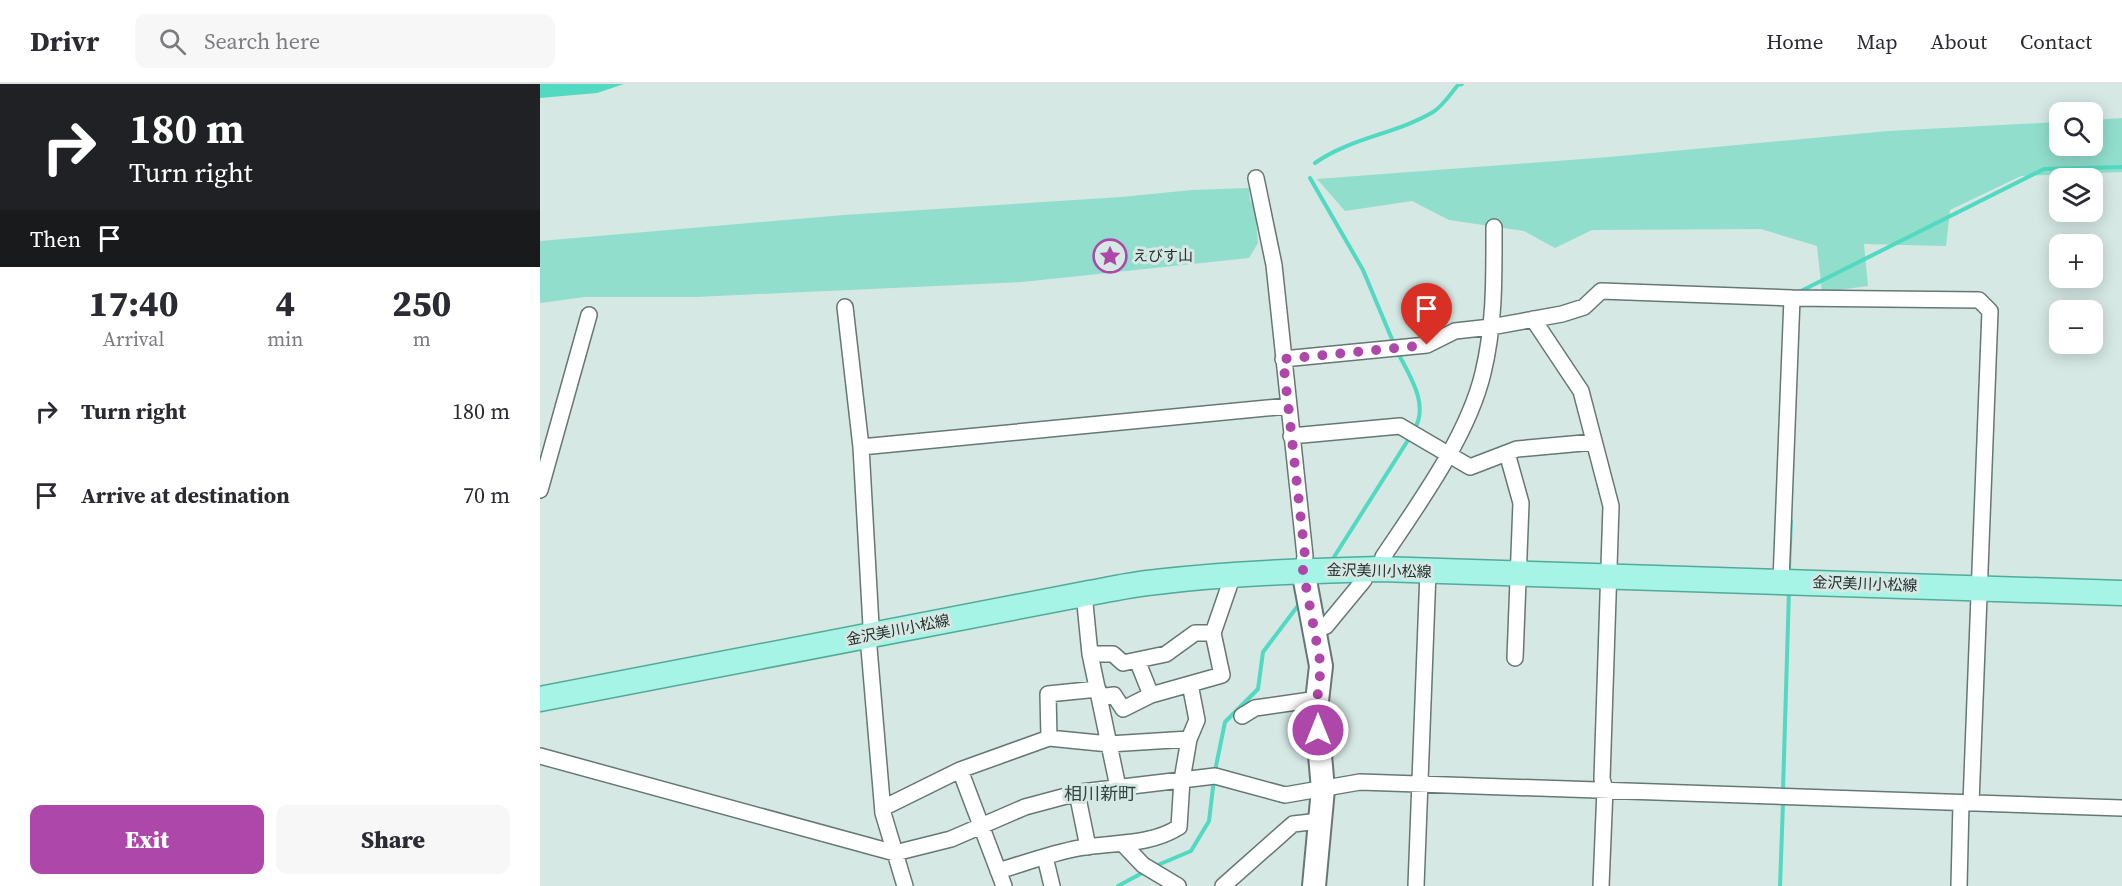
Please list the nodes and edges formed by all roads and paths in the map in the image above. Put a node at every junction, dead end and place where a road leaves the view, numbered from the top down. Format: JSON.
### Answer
{"nodes":[{"id":1,"x":1256,"y":178,"type":"dead end"},
{"id":2,"x":1494,"y":227,"type":"dead end"},
{"id":3,"x":1792,"y":298,"type":"junction"},
{"id":4,"x":844,"y":307,"type":"dead end"},
{"id":5,"x":589,"y":315,"type":"dead end"},
{"id":6,"x":1533,"y":319,"type":"junction"},
{"id":7,"x":1491,"y":327,"type":"junction"},
{"id":8,"x":1283,"y":359,"type":"junction"},
{"id":9,"x":1288,"y":406,"type":"junction"},
{"id":10,"x":1291,"y":436,"type":"junction"},
{"id":11,"x":1594,"y":442,"type":"junction"},
{"id":12,"x":861,"y":447,"type":"junction"},
{"id":13,"x":1507,"y":453,"type":"junction"},
{"id":14,"x":1447,"y":455,"type":"junction"},
{"id":15,"x":540,"y":490,"type":"edge"},
{"id":16,"x":1374,"y":569,"type":"junction"},
{"id":17,"x":1303,"y":570,"type":"junction"},
{"id":18,"x":1428,"y":571,"type":"junction"},
{"id":19,"x":1518,"y":574,"type":"junction"},
{"id":20,"x":1233,"y":575,"type":"junction"},
{"id":21,"x":1609,"y":577,"type":"junction"},
{"id":22,"x":1781,"y":581,"type":"junction"},
{"id":23,"x":1979,"y":588,"type":"junction"},
{"id":24,"x":2122,"y":593,"type":"edge"},
{"id":25,"x":1084,"y":594,"type":"junction"},
{"id":26,"x":1315,"y":631,"type":"junction"},
{"id":27,"x":1213,"y":633,"type":"junction"},
{"id":28,"x":868,"y":636,"type":"junction"},
{"id":29,"x":1090,"y":654,"type":"junction"},
{"id":30,"x":1515,"y":658,"type":"dead end"},
{"id":31,"x":1137,"y":660,"type":"junction"},
{"id":32,"x":1190,"y":684,"type":"junction"},
{"id":33,"x":1099,"y":693,"type":"junction"},
{"id":34,"x":1151,"y":695,"type":"junction"},
{"id":35,"x":540,"y":699,"type":"edge"},
{"id":36,"x":1318,"y":699,"type":"junction"},
{"id":37,"x":1242,"y":716,"type":"dead end"},
{"id":38,"x":1049,"y":738,"type":"junction"},
{"id":39,"x":1189,"y":739,"type":"junction"},
{"id":40,"x":1109,"y":744,"type":"junction"},
{"id":41,"x":540,"y":756,"type":"edge"},
{"id":42,"x":960,"y":770,"type":"junction"},
{"id":43,"x":1182,"y":780,"type":"junction"},
{"id":44,"x":1420,"y":784,"type":"junction"},
{"id":45,"x":1118,"y":787,"type":"junction"},
{"id":46,"x":1323,"y":789,"type":"junction"},
{"id":47,"x":1605,"y":789,"type":"junction"},
{"id":48,"x":1077,"y":792,"type":"junction"},
{"id":49,"x":1966,"y":803,"type":"junction"},
{"id":50,"x":2122,"y":807,"type":"edge"},
{"id":51,"x":883,"y":808,"type":"junction"},
{"id":52,"x":1320,"y":821,"type":"junction"},
{"id":53,"x":981,"y":826,"type":"junction"},
{"id":54,"x":1123,"y":844,"type":"junction"},
{"id":55,"x":1088,"y":847,"type":"junction"},
{"id":56,"x":895,"y":853,"type":"junction"},
{"id":57,"x":1045,"y":857,"type":"junction"},
{"id":58,"x":1001,"y":879,"type":"edge"},
{"id":59,"x":905,"y":886,"type":"edge"},
{"id":60,"x":1052,"y":886,"type":"edge"},
{"id":61,"x":1178,"y":886,"type":"edge"},
{"id":62,"x":1223,"y":886,"type":"edge"},
{"id":63,"x":1314,"y":886,"type":"edge"},
{"id":64,"x":1416,"y":886,"type":"edge"},
{"id":65,"x":1601,"y":886,"type":"edge"},
{"id":66,"x":1959,"y":886,"type":"edge"}],
"edges":[{"from":1,"to":8,"type":"street"},
{"from":2,"to":7,"type":"street"},
{"from":3,"to":6,"type":"street"},
{"from":3,"to":22,"type":"street"},
{"from":3,"to":23,"type":"street"},
{"from":4,"to":12,"type":"street"},
{"from":5,"to":15,"type":"street"},
{"from":6,"to":7,"type":"street"},
{"from":6,"to":11,"type":"street"},
{"from":7,"to":8,"type":"street"},
{"from":7,"to":14,"type":"street"},
{"from":8,"to":9,"type":"street"},
{"from":9,"to":10,"type":"street"},
{"from":9,"to":12,"type":"street"},
{"from":10,"to":14,"type":"street"},
{"from":10,"to":17,"type":"street"},
{"from":11,"to":13,"type":"street"},
{"from":11,"to":21,"type":"street"},
{"from":12,"to":28,"type":"street"},
{"from":13,"to":14,"type":"street"},
{"from":13,"to":19,"type":"street"},
{"from":14,"to":16,"type":"street"},
{"from":16,"to":17,"type":"main road","name":"金沢美川小松線"},
{"from":16,"to":18,"type":"main road","name":"金沢美川小松線"},
{"from":16,"to":26,"type":"street"},
{"from":17,"to":20,"type":"main road","name":"金沢美川小松線"},
{"from":17,"to":26,"type":"street"},
{"from":18,"to":19,"type":"main road","name":"金沢美川小松線"},
{"from":18,"to":44,"type":"street"},
{"from":19,"to":21,"type":"main road","name":"金沢美川小松線"},
{"from":19,"to":30,"type":"street"},
{"from":20,"to":25,"type":"main road","name":"金沢美川小松線"},
{"from":20,"to":27,"type":"street"},
{"from":21,"to":22,"type":"main road","name":"金沢美川小松線"},
{"from":21,"to":47,"type":"street"},
{"from":22,"to":23,"type":"main road","name":"金沢美川小松線"},
{"from":23,"to":24,"type":"main road","name":"金沢美川小松線"},
{"from":23,"to":49,"type":"street"},
{"from":25,"to":28,"type":"main road","name":"金沢美川小松線"},
{"from":25,"to":29,"type":"street"},
{"from":26,"to":36,"type":"street"},
{"from":27,"to":31,"type":"street"},
{"from":27,"to":32,"type":"street"},
{"from":28,"to":35,"type":"main road","name":"金沢美川小松線"},
{"from":28,"to":51,"type":"street"},
{"from":29,"to":31,"type":"street"},
{"from":29,"to":33,"type":"street"},
{"from":31,"to":34,"type":"street"},
{"from":32,"to":34,"type":"street"},
{"from":32,"to":39,"type":"street"},
{"from":33,"to":34,"type":"street"},
{"from":33,"to":38,"type":"street"},
{"from":33,"to":40,"type":"street"},
{"from":36,"to":37,"type":"street"},
{"from":36,"to":46,"type":"street"},
{"from":38,"to":40,"type":"street"},
{"from":38,"to":42,"type":"street"},
{"from":39,"to":40,"type":"street"},
{"from":39,"to":43,"type":"street"},
{"from":40,"to":45,"type":"street"},
{"from":41,"to":56,"type":"street"},
{"from":42,"to":51,"type":"street"},
{"from":42,"to":53,"type":"street"},
{"from":43,"to":45,"type":"street"},
{"from":43,"to":46,"type":"street"},
{"from":43,"to":54,"type":"street"},
{"from":44,"to":46,"type":"street"},
{"from":44,"to":47,"type":"street"},
{"from":44,"to":64,"type":"street"},
{"from":45,"to":48,"type":"street"},
{"from":46,"to":52,"type":"street"},
{"from":47,"to":49,"type":"street"},
{"from":47,"to":65,"type":"street"},
{"from":48,"to":53,"type":"street"},
{"from":48,"to":55,"type":"street"},
{"from":49,"to":50,"type":"street"},
{"from":49,"to":66,"type":"street"},
{"from":51,"to":56,"type":"street"},
{"from":52,"to":62,"type":"street"},
{"from":52,"to":63,"type":"street"},
{"from":53,"to":56,"type":"street"},
{"from":53,"to":58,"type":"street"},
{"from":54,"to":55,"type":"street"},
{"from":54,"to":61,"type":"street"},
{"from":55,"to":57,"type":"street"},
{"from":56,"to":59,"type":"street"},
{"from":57,"to":58,"type":"street"},
{"from":57,"to":60,"type":"street"}]}
